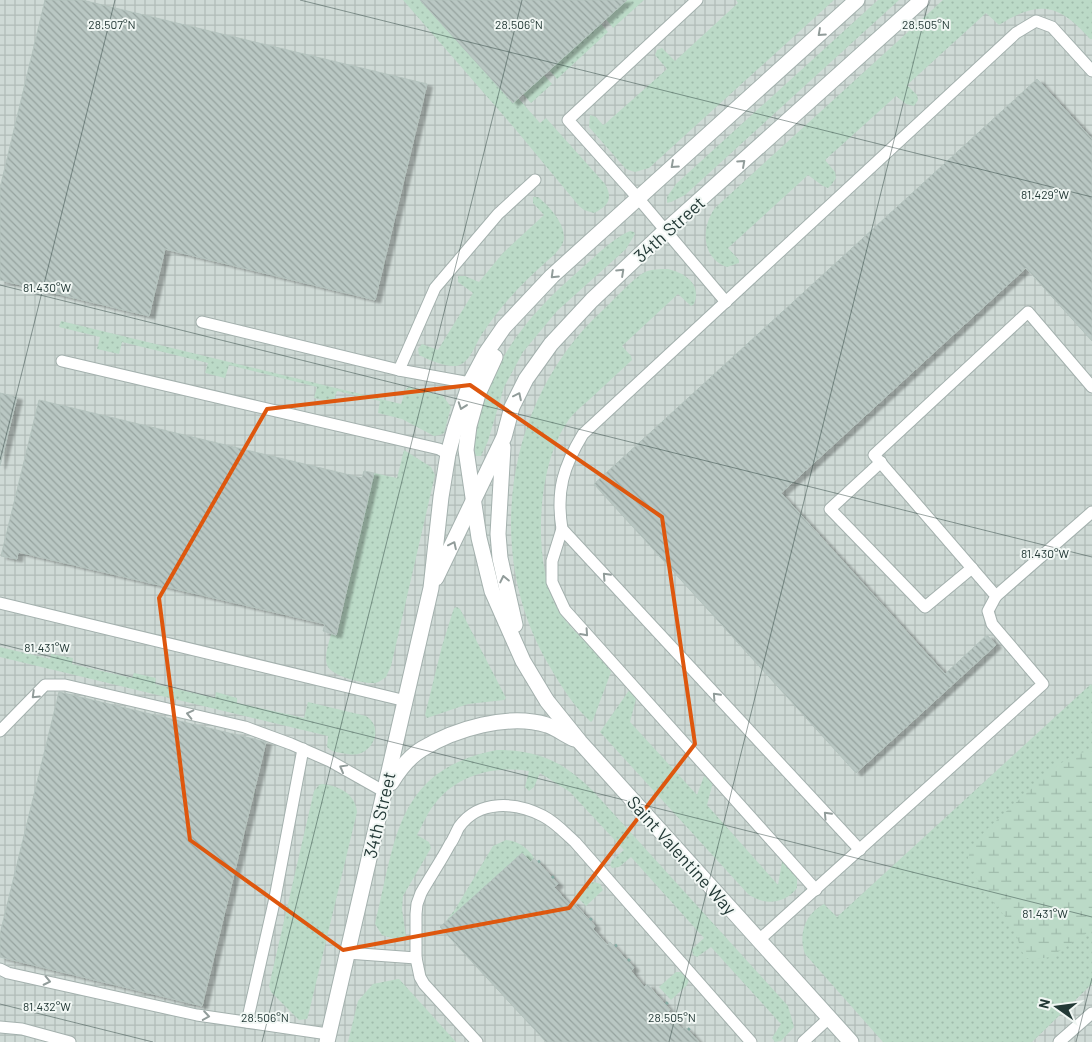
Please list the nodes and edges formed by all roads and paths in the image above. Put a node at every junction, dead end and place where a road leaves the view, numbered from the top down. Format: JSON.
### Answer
{"nodes":[{"id":1,"x":697,"y":0,"type":"edge"},
{"id":2,"x":857,"y":0,"type":"edge"},
{"id":3,"x":922,"y":0,"type":"edge"},
{"id":4,"x":1092,"y":71,"type":"edge"},
{"id":5,"x":535,"y":180,"type":"dead end"},
{"id":6,"x":638,"y":198,"type":"junction"},
{"id":7,"x":666,"y":231,"type":"junction"},
{"id":8,"x":726,"y":302,"type":"junction"},
{"id":9,"x":202,"y":322,"type":"dead end"},
{"id":10,"x":504,"y":327,"type":"junction"},
{"id":11,"x":62,"y":361,"type":"dead end"},
{"id":12,"x":399,"y":370,"type":"junction"},
{"id":13,"x":470,"y":383,"type":"junction"},
{"id":14,"x":1092,"y":387,"type":"edge"},
{"id":15,"x":504,"y":437,"type":"junction"},
{"id":16,"x":448,"y":454,"type":"junction"},
{"id":17,"x":881,"y":462,"type":"junction"},
{"id":18,"x":474,"y":502,"type":"junction"},
{"id":19,"x":1092,"y":512,"type":"edge"},
{"id":20,"x":562,"y":529,"type":"junction"},
{"id":21,"x":972,"y":568,"type":"junction"},
{"id":22,"x":431,"y":588,"type":"junction"},
{"id":23,"x":492,"y":591,"type":"joint"},
{"id":24,"x":996,"y":596,"type":"junction"},
{"id":25,"x":0,"y":603,"type":"edge"},
{"id":26,"x":523,"y":661,"type":"junction"},
{"id":27,"x":406,"y":701,"type":"junction"},
{"id":28,"x":0,"y":731,"type":"edge"},
{"id":29,"x":580,"y":742,"type":"junction"},
{"id":30,"x":303,"y":749,"type":"junction"},
{"id":31,"x":385,"y":792,"type":"junction"},
{"id":32,"x":860,"y":850,"type":"junction"},
{"id":33,"x":816,"y":890,"type":"junction"},
{"id":34,"x":759,"y":940,"type":"junction"},
{"id":35,"x":347,"y":953,"type":"junction"},
{"id":36,"x":416,"y":958,"type":"junction"},
{"id":37,"x":0,"y":968,"type":"edge"},
{"id":38,"x":1092,"y":1013,"type":"edge"},
{"id":39,"x":829,"y":1018,"type":"junction"},
{"id":40,"x":247,"y":1022,"type":"junction"},
{"id":41,"x":0,"y":1027,"type":"edge"},
{"id":42,"x":328,"y":1038,"type":"edge"},
{"id":43,"x":70,"y":1042,"type":"edge"},
{"id":44,"x":477,"y":1042,"type":"edge"},
{"id":45,"x":751,"y":1042,"type":"edge"},
{"id":46,"x":803,"y":1042,"type":"edge"},
{"id":47,"x":850,"y":1042,"type":"edge"},
{"id":48,"x":1059,"y":1042,"type":"edge"}],
"edges":[{"from":1,"to":6,"type":"lane"},
{"from":2,"to":6,"type":"street","name":"34th Street","one_way":true},
{"from":7,"to":3,"type":"street","name":"34th Street","one_way":true},
{"from":4,"to":8,"type":"lane"},
{"from":5,"to":12,"type":"lane"},
{"from":6,"to":7,"type":"lane"},
{"from":6,"to":10,"type":"street","name":"34th Street","one_way":true},
{"from":7,"to":8,"type":"lane"},
{"from":15,"to":7,"type":"street","name":"34th Street","one_way":true},
{"from":8,"to":20,"type":"lane"},
{"from":9,"to":12,"type":"lane"},
{"from":10,"to":13,"type":"street","name":"34th Street"},
{"from":10,"to":18,"type":"street","name":"34th Street"},
{"from":11,"to":16,"type":"lane"},
{"from":12,"to":13,"type":"lane"},
{"from":13,"to":16,"type":"street","name":"34th Street","one_way":true},
{"from":14,"to":17,"type":"lane"},
{"from":15,"to":18,"type":"street","name":"34th Street"},
{"from":26,"to":15,"type":"street","name":"Saint Valentine Way","one_way":true},
{"from":16,"to":22,"type":"street","name":"34th Street"},
{"from":17,"to":21,"type":"lane"},
{"from":17,"to":21,"type":"lane"},
{"from":22,"to":18,"type":"street","name":"34th Street","one_way":true},
{"from":18,"to":23,"type":"street","name":"34th Street"},
{"from":19,"to":24,"type":"lane"},
{"from":32,"to":20,"type":"lane","one_way":true},
{"from":20,"to":33,"type":"lane","one_way":true},
{"from":21,"to":24,"type":"lane"},
{"from":22,"to":27,"type":"street","name":"34th Street"},
{"from":23,"to":26,"type":"street","name":"Saint Valentine Way"},
{"from":24,"to":32,"type":"lane"},
{"from":25,"to":27,"type":"lane"},
{"from":26,"to":29,"type":"street","name":"Saint Valentine Way"},
{"from":27,"to":31,"type":"street","name":"34th Street"},
{"from":30,"to":28,"type":"lane","one_way":true},
{"from":29,"to":31,"type":"street"},
{"from":29,"to":34,"type":"street","name":"Saint Valentine Way"},
{"from":31,"to":30,"type":"lane","one_way":true},
{"from":30,"to":40,"type":"lane"},
{"from":31,"to":35,"type":"street","name":"34th Street"},
{"from":32,"to":33,"type":"lane"},
{"from":33,"to":34,"type":"lane"},
{"from":34,"to":39,"type":"street","name":"Saint Valentine Way"},
{"from":35,"to":36,"type":"lane"},
{"from":35,"to":42,"type":"street","name":"34th Street"},
{"from":36,"to":44,"type":"lane"},
{"from":36,"to":45,"type":"lane"},
{"from":37,"to":40,"type":"lane","one_way":true},
{"from":38,"to":48,"type":"lane"},
{"from":39,"to":46,"type":"lane"},
{"from":39,"to":47,"type":"street","name":"Saint Valentine Way"},
{"from":40,"to":42,"type":"lane"},
{"from":41,"to":43,"type":"lane"}]}
